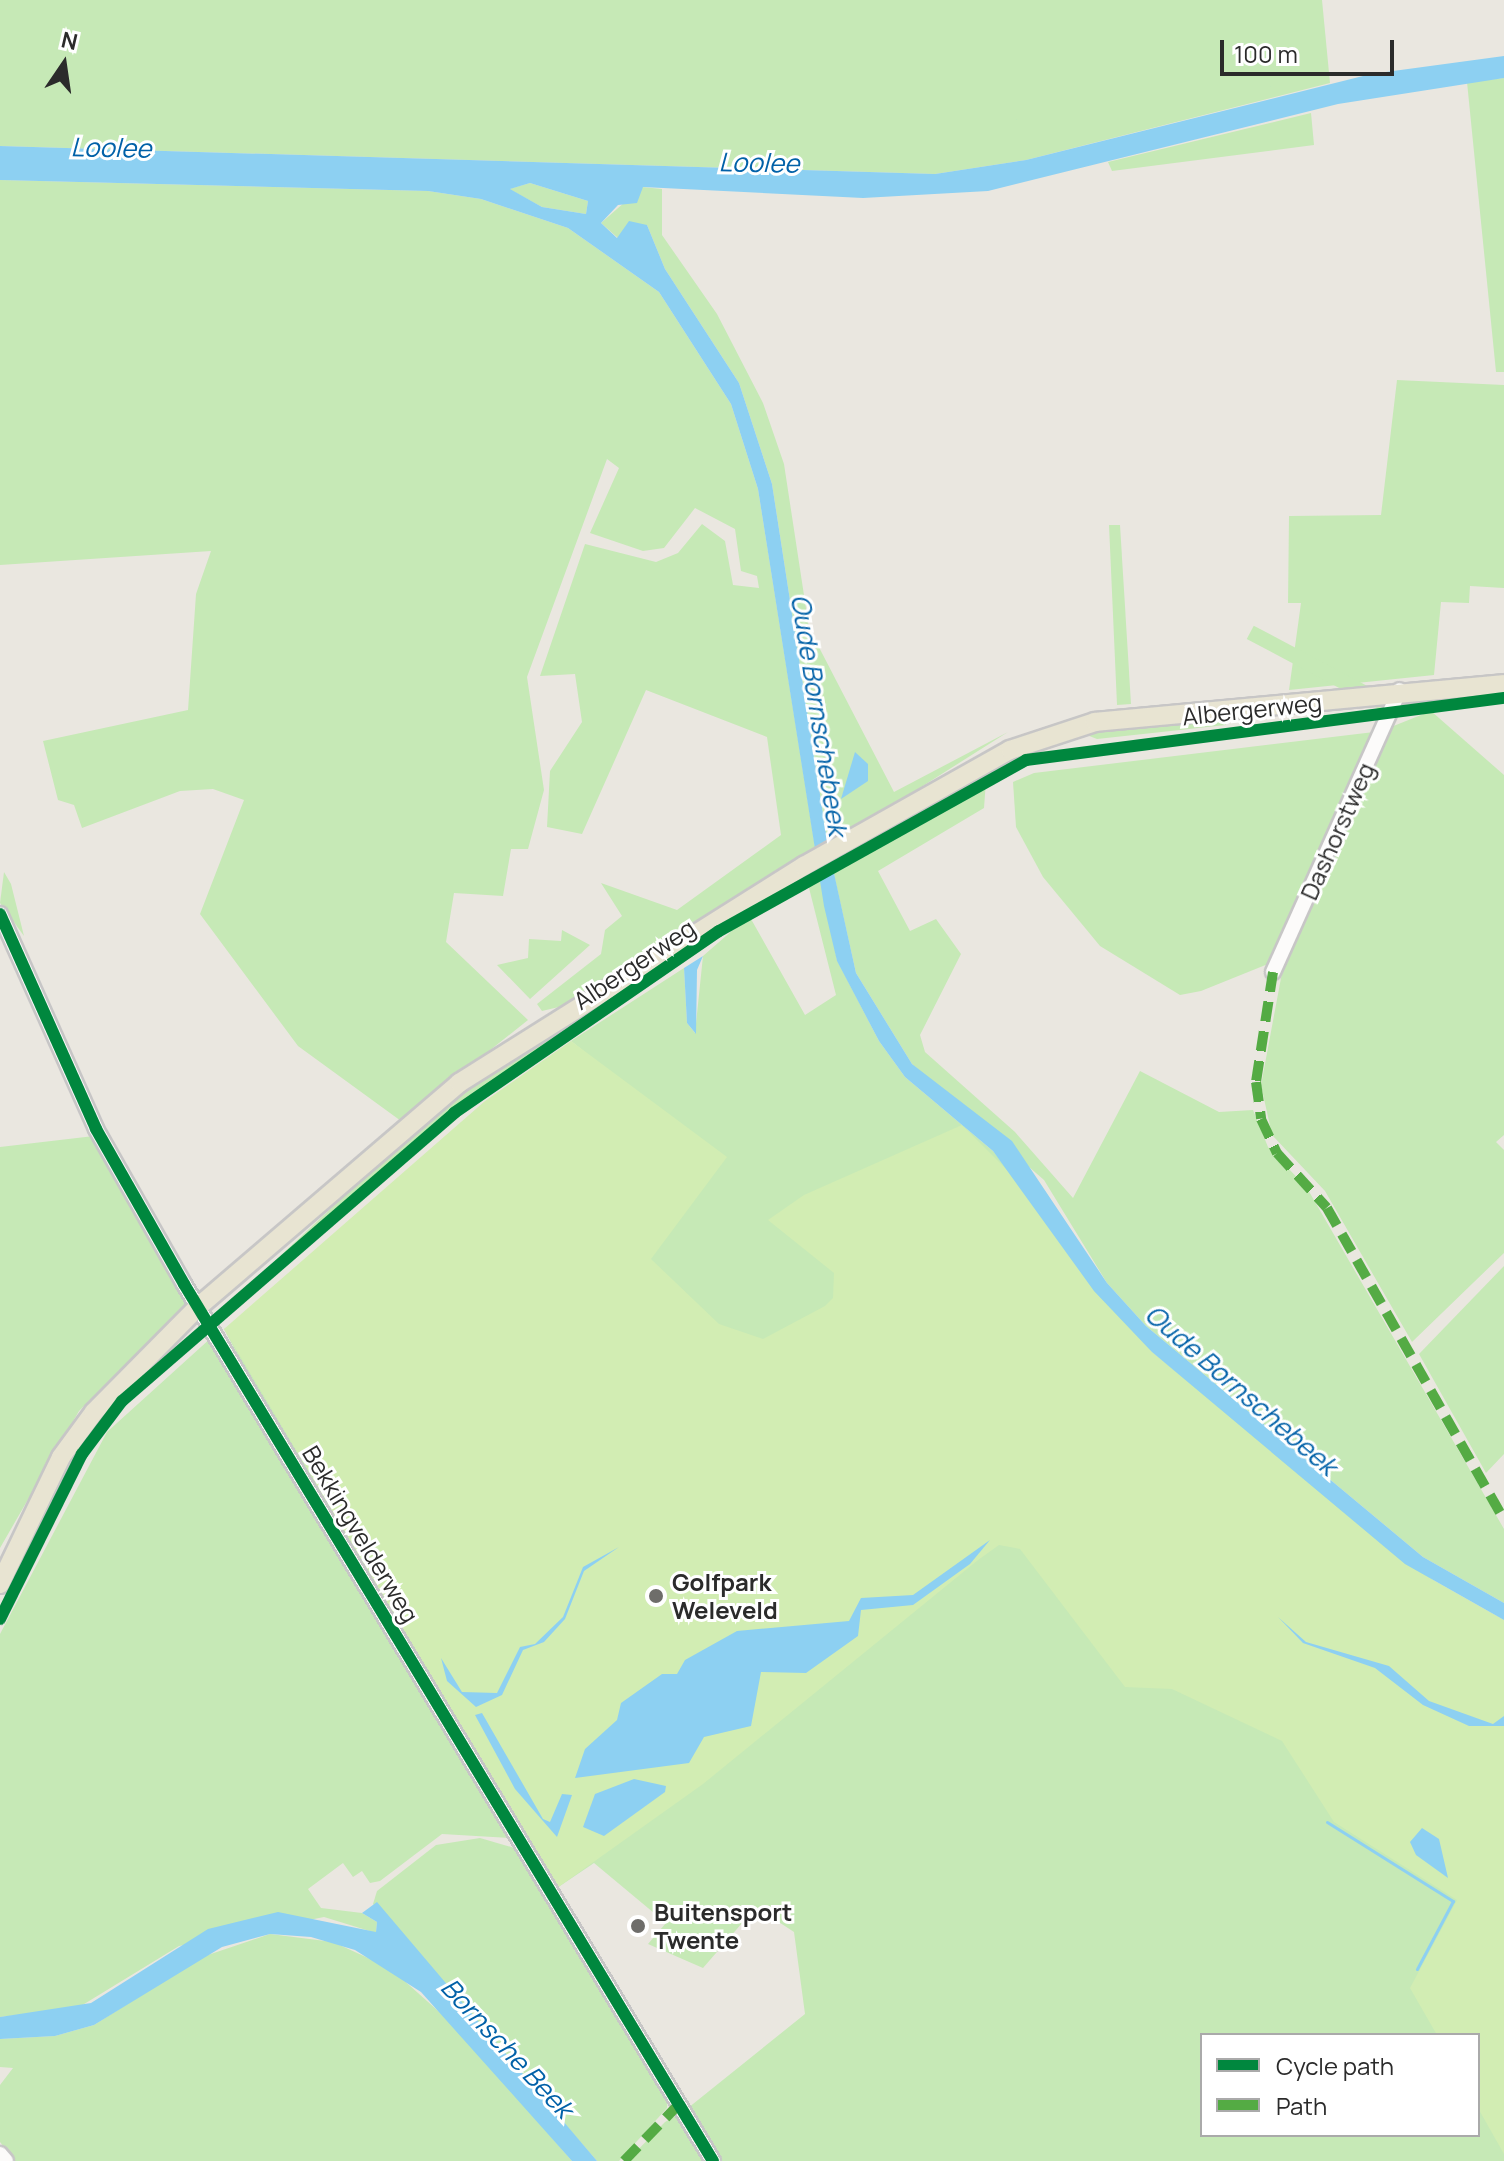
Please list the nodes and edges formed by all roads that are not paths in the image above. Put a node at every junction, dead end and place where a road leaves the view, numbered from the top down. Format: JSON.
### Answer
{"nodes":[{"id":1,"x":1504,"y":684,"type":"edge"},
{"id":2,"x":1400,"y":690,"type":"junction"},
{"id":3,"x":0,"y":914,"type":"edge"},
{"id":4,"x":1273,"y":972,"type":"dead end"},
{"id":5,"x":200,"y":1312,"type":"junction"},
{"id":6,"x":0,"y":1584,"type":"edge"},
{"id":7,"x":0,"y":2154,"type":"edge"},
{"id":8,"x":6,"y":2161,"type":"edge"},
{"id":9,"x":713,"y":2161,"type":"edge"}],
"edges":[{"from":1,"to":2,"type":"main road","name":"Albergerweg"},
{"from":2,"to":4,"type":"street","name":"Dashorstweg"},
{"from":2,"to":5,"type":"main road","name":"Albergerweg"},
{"from":3,"to":5,"type":"street","name":"Bekkingvelderweg"},
{"from":5,"to":6,"type":"main road","name":"Albergerweg"},
{"from":5,"to":9,"type":"street","name":"Bekkingvelderweg"},
{"from":7,"to":8,"type":"street"}]}
